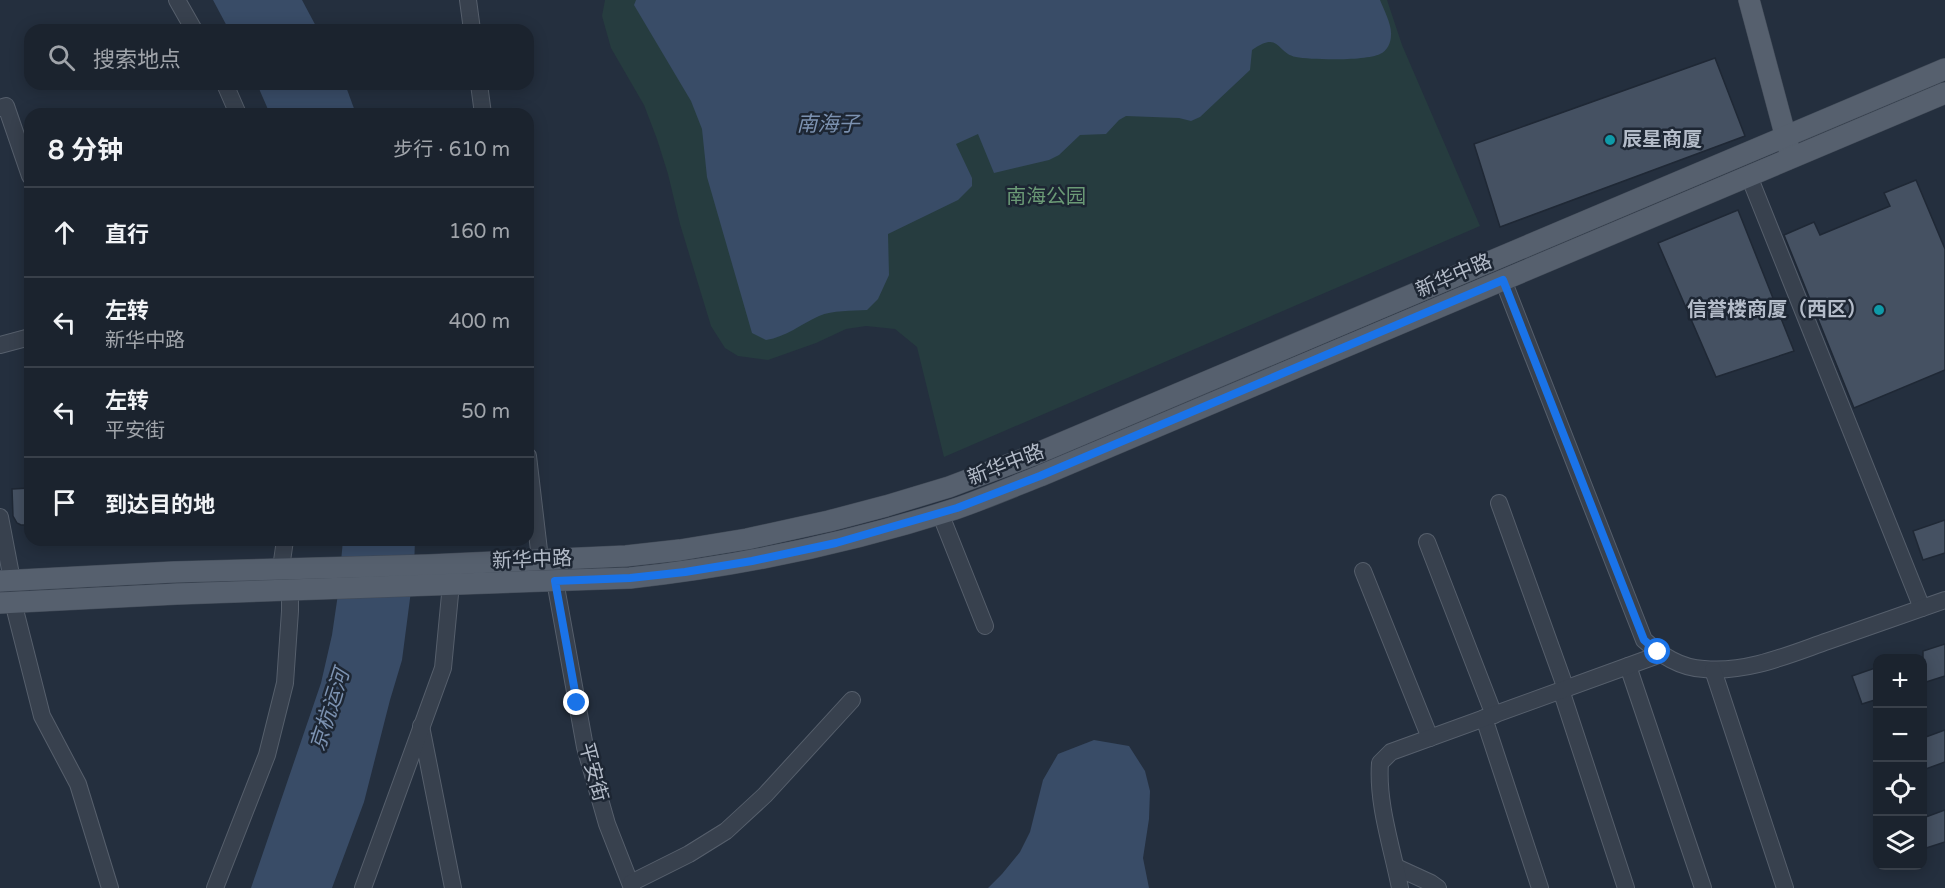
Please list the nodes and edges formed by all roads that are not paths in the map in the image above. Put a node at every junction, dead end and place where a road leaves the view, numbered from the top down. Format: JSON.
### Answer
{"nodes":[{"id":1,"x":177,"y":0,"type":"edge"},
{"id":2,"x":468,"y":0,"type":"edge"},
{"id":3,"x":1749,"y":0,"type":"edge"},
{"id":4,"x":191,"y":24,"type":"edge"},
{"id":5,"x":471,"y":24,"type":"edge"},
{"id":6,"x":1945,"y":69,"type":"edge"},
{"id":7,"x":228,"y":90,"type":"edge"},
{"id":8,"x":480,"y":90,"type":"edge"},
{"id":9,"x":1945,"y":93,"type":"edge"},
{"id":10,"x":0,"y":108,"type":"edge"},
{"id":11,"x":235,"y":108,"type":"edge"},
{"id":12,"x":482,"y":108,"type":"edge"},
{"id":13,"x":1785,"y":136,"type":"junction"},
{"id":14,"x":24,"y":158,"type":"edge"},
{"id":15,"x":1791,"y":158,"type":"junction"},
{"id":16,"x":1749,"y":176,"type":"junction"},
{"id":17,"x":1503,"y":280,"type":"junction"},
{"id":18,"x":24,"y":339,"type":"edge"},
{"id":19,"x":0,"y":345,"type":"edge"},
{"id":20,"x":1499,"y":503,"type":"dead end"},
{"id":21,"x":534,"y":508,"type":"edge"},
{"id":22,"x":940,"y":513,"type":"junction"},
{"id":23,"x":0,"y":517,"type":"edge"},
{"id":24,"x":1428,"y":542,"type":"dead end"},
{"id":25,"x":284,"y":546,"type":"edge"},
{"id":26,"x":540,"y":559,"type":"junction"},
{"id":27,"x":281,"y":568,"type":"junction"},
{"id":28,"x":1364,"y":571,"type":"dead end"},
{"id":29,"x":429,"y":575,"type":"junction"},
{"id":30,"x":6,"y":580,"type":"edge"},
{"id":31,"x":555,"y":581,"type":"junction"},
{"id":32,"x":451,"y":584,"type":"junction"},
{"id":33,"x":290,"y":590,"type":"junction"},
{"id":34,"x":1945,"y":600,"type":"edge"},
{"id":35,"x":6,"y":602,"type":"edge"},
{"id":36,"x":1922,"y":608,"type":"junction"},
{"id":37,"x":985,"y":626,"type":"dead end"},
{"id":38,"x":1661,"y":654,"type":"junction"},
{"id":39,"x":1628,"y":666,"type":"junction"},
{"id":40,"x":1713,"y":670,"type":"junction"},
{"id":41,"x":1564,"y":690,"type":"junction"},
{"id":42,"x":852,"y":700,"type":"dead end"},
{"id":43,"x":1489,"y":716,"type":"junction"},
{"id":44,"x":421,"y":726,"type":"junction"},
{"id":45,"x":1430,"y":738,"type":"junction"},
{"id":46,"x":1396,"y":867,"type":"junction"},
{"id":47,"x":632,"y":886,"type":"edge"},
{"id":48,"x":110,"y":888,"type":"edge"},
{"id":49,"x":215,"y":888,"type":"edge"},
{"id":50,"x":363,"y":888,"type":"edge"},
{"id":51,"x":453,"y":888,"type":"edge"},
{"id":52,"x":1400,"y":888,"type":"edge"},
{"id":53,"x":1438,"y":888,"type":"edge"},
{"id":54,"x":1540,"y":888,"type":"edge"},
{"id":55,"x":1626,"y":888,"type":"edge"},
{"id":56,"x":1702,"y":888,"type":"edge"},
{"id":57,"x":1785,"y":888,"type":"edge"}],
"edges":[{"from":1,"to":4,"type":"street"},
{"from":2,"to":5,"type":"street"},
{"from":3,"to":13,"type":"main road"},
{"from":6,"to":13,"type":"main road","name":"新华中路"},
{"from":7,"to":11,"type":"street"},
{"from":8,"to":12,"type":"street"},
{"from":9,"to":15,"type":"main road","name":"新华中路"},
{"from":10,"to":14,"type":"street"},
{"from":13,"to":15,"type":"main road"},
{"from":13,"to":26,"type":"main road","name":"新华中路"},
{"from":15,"to":16,"type":"main road","name":"新华中路"},
{"from":16,"to":17,"type":"main road","name":"新华中路"},
{"from":16,"to":36,"type":"street"},
{"from":17,"to":22,"type":"main road","name":"新华中路"},
{"from":17,"to":38,"type":"street"},
{"from":18,"to":19,"type":"street"},
{"from":20,"to":41,"type":"street"},
{"from":21,"to":26,"type":"street"},
{"from":22,"to":31,"type":"main road","name":"新华中路"},
{"from":22,"to":37,"type":"street"},
{"from":23,"to":30,"type":"street"},
{"from":24,"to":43,"type":"street"},
{"from":25,"to":27,"type":"street"},
{"from":26,"to":29,"type":"main road","name":"新华中路"},
{"from":27,"to":29,"type":"main road","name":"新华中路"},
{"from":27,"to":30,"type":"main road","name":"新华中路"},
{"from":28,"to":45,"type":"street"},
{"from":29,"to":32,"type":"main road","name":"新华中路"},
{"from":29,"to":33,"type":"main road","name":"新华中路"},
{"from":31,"to":32,"type":"main road","name":"新华中路"},
{"from":31,"to":47,"type":"street","name":"平安街"},
{"from":32,"to":44,"type":"street"},
{"from":33,"to":35,"type":"main road","name":"新华中路"},
{"from":33,"to":49,"type":"street"},
{"from":34,"to":36,"type":"street"},
{"from":35,"to":48,"type":"street"},
{"from":36,"to":40,"type":"street"},
{"from":38,"to":39,"type":"street"},
{"from":38,"to":40,"type":"street"},
{"from":39,"to":41,"type":"street"},
{"from":39,"to":56,"type":"street"},
{"from":40,"to":57,"type":"street"},
{"from":41,"to":43,"type":"street"},
{"from":41,"to":55,"type":"street"},
{"from":42,"to":47,"type":"street"},
{"from":43,"to":45,"type":"street"},
{"from":43,"to":54,"type":"street"},
{"from":44,"to":50,"type":"street"},
{"from":44,"to":51,"type":"street"},
{"from":45,"to":46,"type":"street"},
{"from":46,"to":52,"type":"street"},
{"from":46,"to":53,"type":"street"}]}
